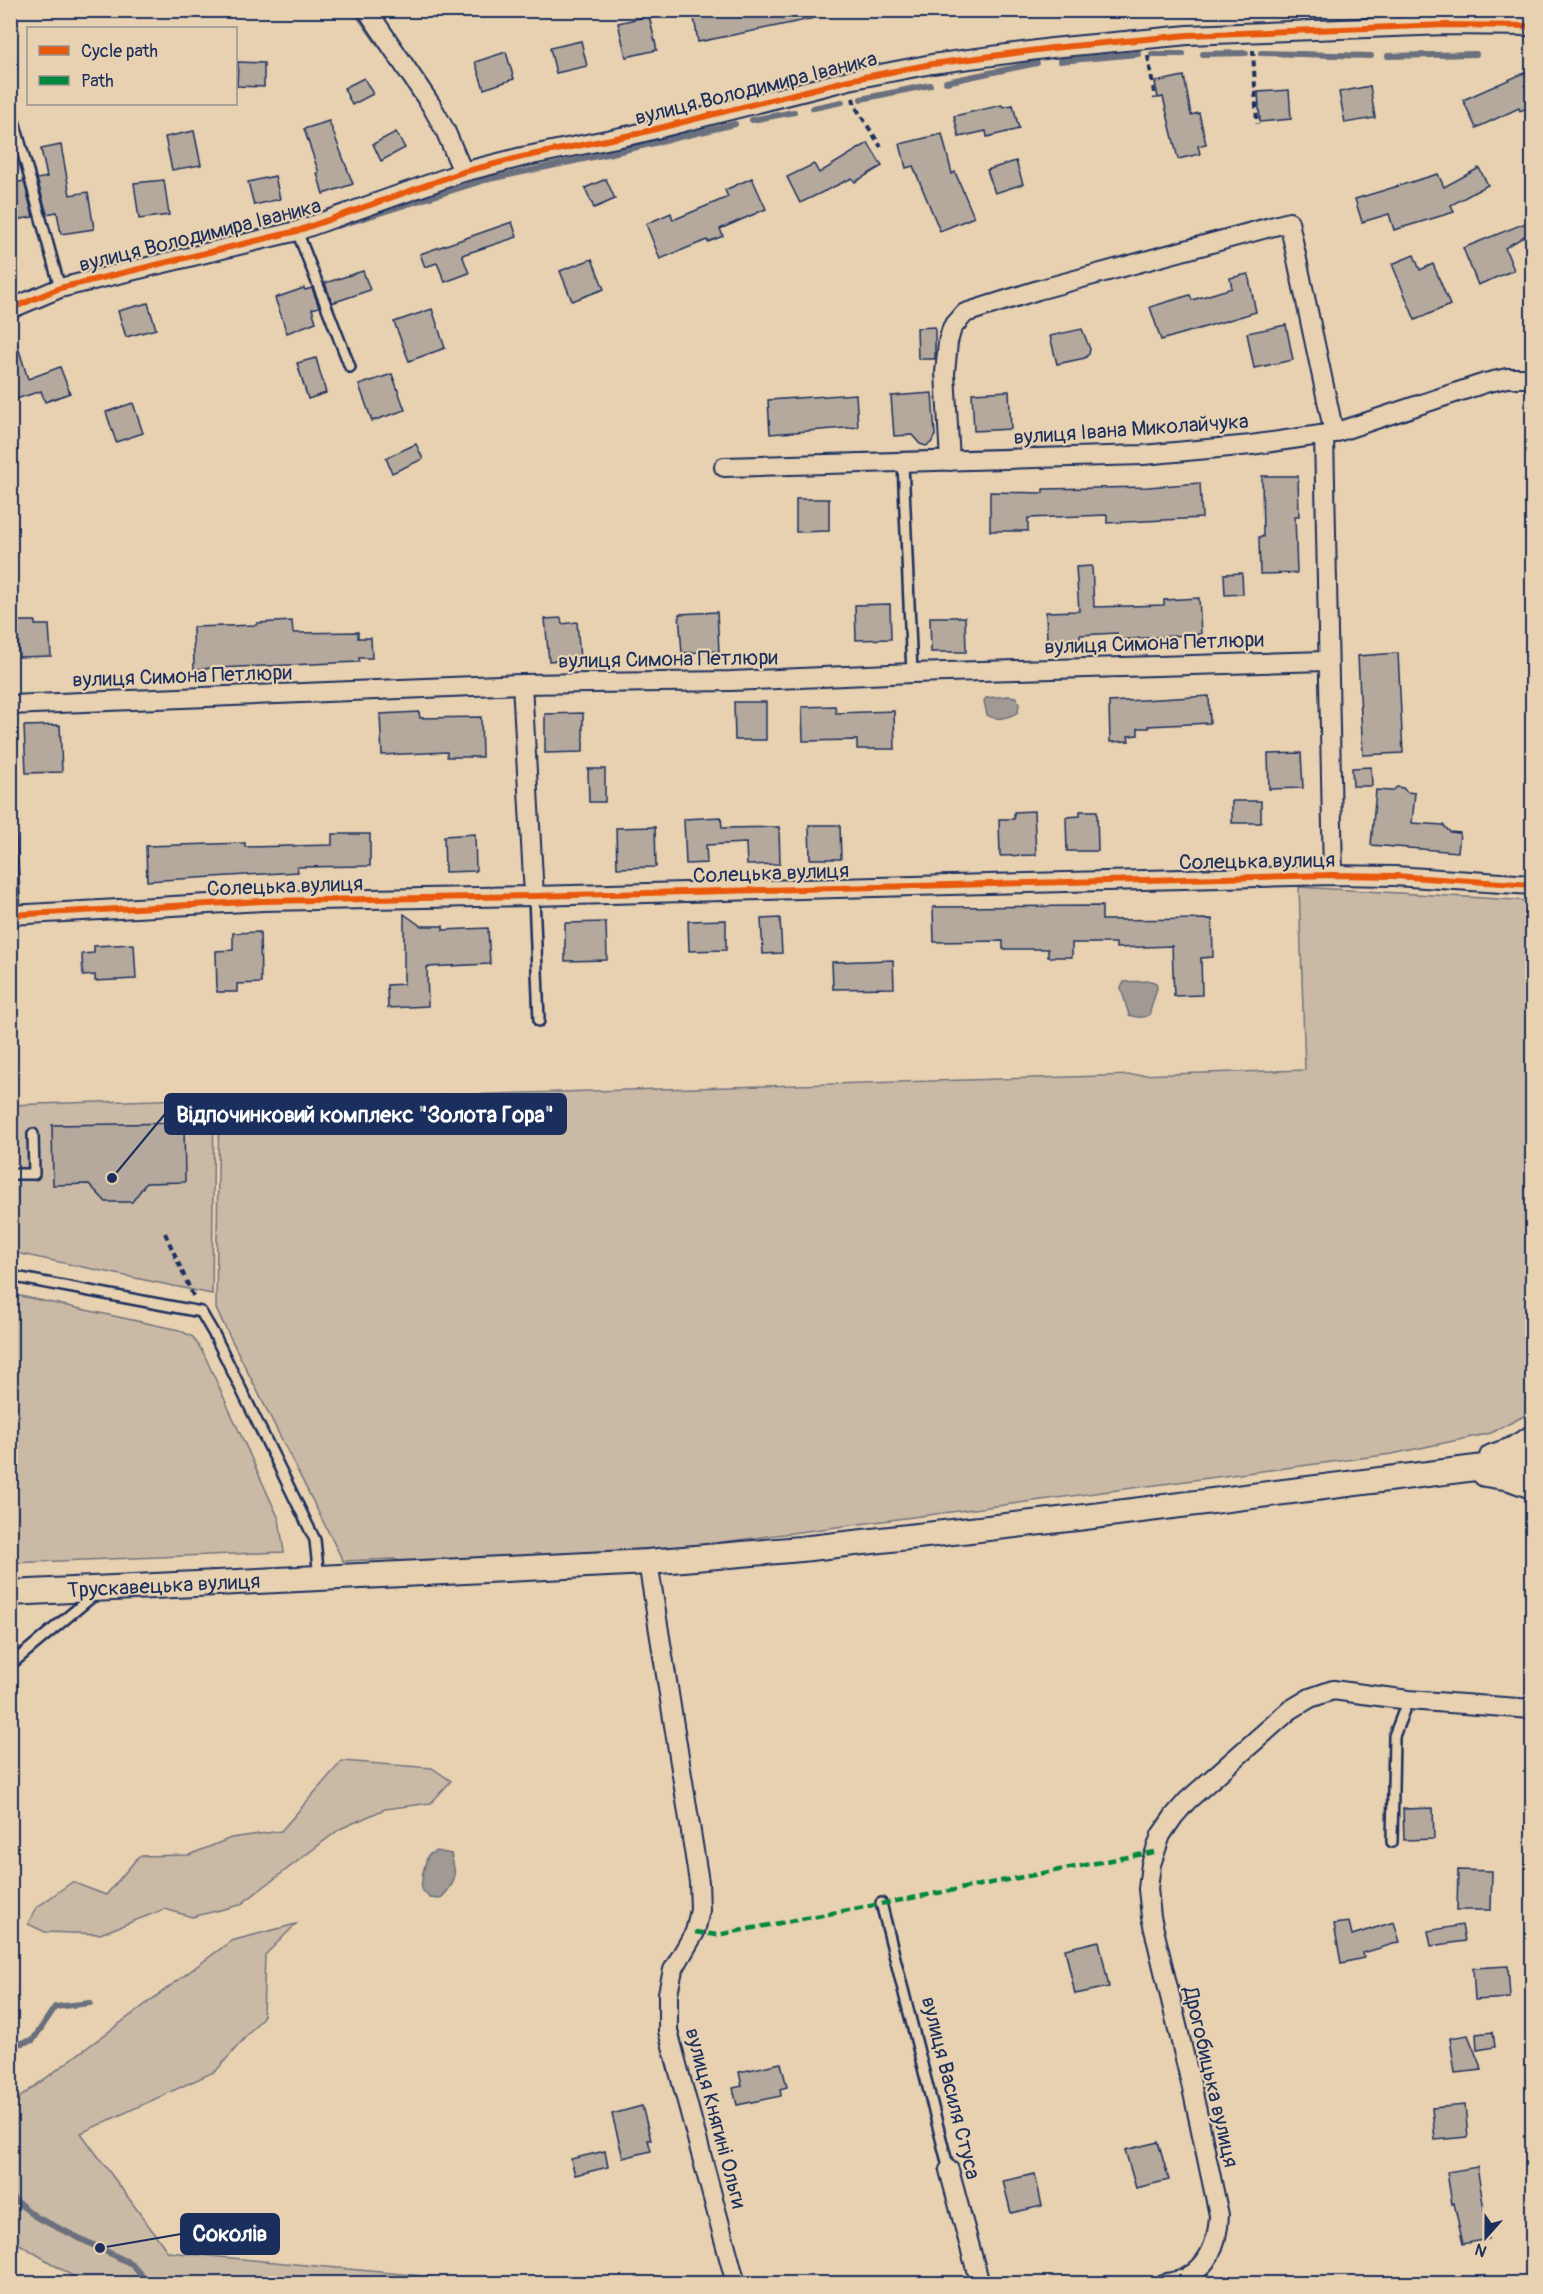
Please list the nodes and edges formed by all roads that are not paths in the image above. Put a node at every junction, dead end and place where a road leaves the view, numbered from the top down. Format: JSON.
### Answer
{"nodes":[{"id":1,"x":367,"y":10,"type":"edge"},
{"id":2,"x":1533,"y":26,"type":"edge"},
{"id":3,"x":10,"y":106,"type":"edge"},
{"id":4,"x":463,"y":172,"type":"junction"},
{"id":5,"x":297,"y":231,"type":"junction"},
{"id":6,"x":60,"y":288,"type":"junction"},
{"id":7,"x":10,"y":309,"type":"edge"},
{"id":8,"x":350,"y":368,"type":"dead end"},
{"id":9,"x":1533,"y":378,"type":"edge"},
{"id":10,"x":1329,"y":434,"type":"junction"},
{"id":11,"x":950,"y":461,"type":"junction"},
{"id":12,"x":903,"y":463,"type":"junction"},
{"id":13,"x":724,"y":466,"type":"dead end"},
{"id":14,"x":1327,"y":661,"type":"junction"},
{"id":15,"x":912,"y":673,"type":"junction"},
{"id":16,"x":522,"y":684,"type":"junction"},
{"id":17,"x":10,"y":705,"type":"edge"},
{"id":18,"x":10,"y":833,"type":"edge"},
{"id":19,"x":1333,"y":875,"type":"junction"},
{"id":20,"x":1533,"y":885,"type":"edge"},
{"id":21,"x":534,"y":896,"type":"junction"},
{"id":22,"x":13,"y":915,"type":"edge"},
{"id":23,"x":538,"y":1021,"type":"dead end"},
{"id":24,"x":33,"y":1134,"type":"dead end"},
{"id":25,"x":10,"y":1174,"type":"edge"},
{"id":26,"x":10,"y":1276,"type":"edge"},
{"id":27,"x":1533,"y":1438,"type":"edge"},
{"id":28,"x":1533,"y":1461,"type":"edge"},
{"id":29,"x":1455,"y":1470,"type":"junction"},
{"id":30,"x":1533,"y":1486,"type":"edge"},
{"id":31,"x":648,"y":1562,"type":"junction"},
{"id":32,"x":320,"y":1578,"type":"junction"},
{"id":33,"x":100,"y":1590,"type":"junction"},
{"id":34,"x":10,"y":1593,"type":"edge"},
{"id":35,"x":10,"y":1665,"type":"edge"},
{"id":36,"x":1408,"y":1700,"type":"junction"},
{"id":37,"x":1533,"y":1709,"type":"edge"},
{"id":38,"x":1392,"y":1842,"type":"dead end"},
{"id":39,"x":881,"y":1903,"type":"dead end"},
{"id":40,"x":949,"y":2170,"type":"joint"},
{"id":41,"x":736,"y":2283,"type":"edge"},
{"id":42,"x":980,"y":2283,"type":"edge"},
{"id":43,"x":1163,"y":2283,"type":"edge"}],
"edges":[{"from":1,"to":4,"type":"street"},
{"from":2,"to":4,"type":"street","name":"вулиця Володимира Іваника"},
{"from":3,"to":6,"type":"lane"},
{"from":4,"to":5,"type":"street","name":"вулиця Володимира Іваника"},
{"from":5,"to":6,"type":"street","name":"вулиця Володимира Іваника"},
{"from":5,"to":8,"type":"lane"},
{"from":6,"to":7,"type":"street","name":"вулиця Володимира Іваника"},
{"from":9,"to":10,"type":"street","name":"вулиця Івана Миколайчука"},
{"from":10,"to":11,"type":"street","name":"вулиця Івана Миколайчука"},
{"from":10,"to":11,"type":"street"},
{"from":10,"to":14,"type":"street"},
{"from":11,"to":12,"type":"street","name":"вулиця Івана Миколайчука"},
{"from":12,"to":13,"type":"street","name":"вулиця Івана Миколайчука"},
{"from":12,"to":15,"type":"lane"},
{"from":14,"to":15,"type":"street","name":"вулиця Симона Петлюри"},
{"from":14,"to":19,"type":"street"},
{"from":15,"to":16,"type":"street","name":"вулиця Симона Петлюри"},
{"from":16,"to":17,"type":"street","name":"вулиця Симона Петлюри"},
{"from":16,"to":21,"type":"street"},
{"from":18,"to":22,"type":"lane"},
{"from":19,"to":20,"type":"street","name":"Солецька вулиця"},
{"from":19,"to":21,"type":"street","name":"Солецька вулиця"},
{"from":21,"to":22,"type":"street","name":"Солецька вулиця"},
{"from":21,"to":23,"type":"lane"},
{"from":24,"to":25,"type":"lane"},
{"from":26,"to":32,"type":"lane"},
{"from":27,"to":29,"type":"main road"},
{"from":28,"to":29,"type":"main road"},
{"from":29,"to":30,"type":"main road"},
{"from":29,"to":31,"type":"main road","name":"Трускавецька вулиця"},
{"from":31,"to":32,"type":"main road","name":"Трускавецька вулиця"},
{"from":31,"to":41,"type":"street","name":"вулиця Княгині Ольги"},
{"from":32,"to":33,"type":"main road","name":"Трускавецька вулиця"},
{"from":33,"to":34,"type":"main road","name":"Трускавецька вулиця"},
{"from":33,"to":35,"type":"lane"},
{"from":36,"to":37,"type":"street","name":"Дрогобицька вулиця"},
{"from":36,"to":38,"type":"lane"},
{"from":36,"to":43,"type":"street","name":"Дрогобицька вулиця"},
{"from":39,"to":40,"type":"lane","name":"вулиця Василя Стуса"},
{"from":40,"to":42,"type":"street","name":"вулиця Василя Стуса"}]}
